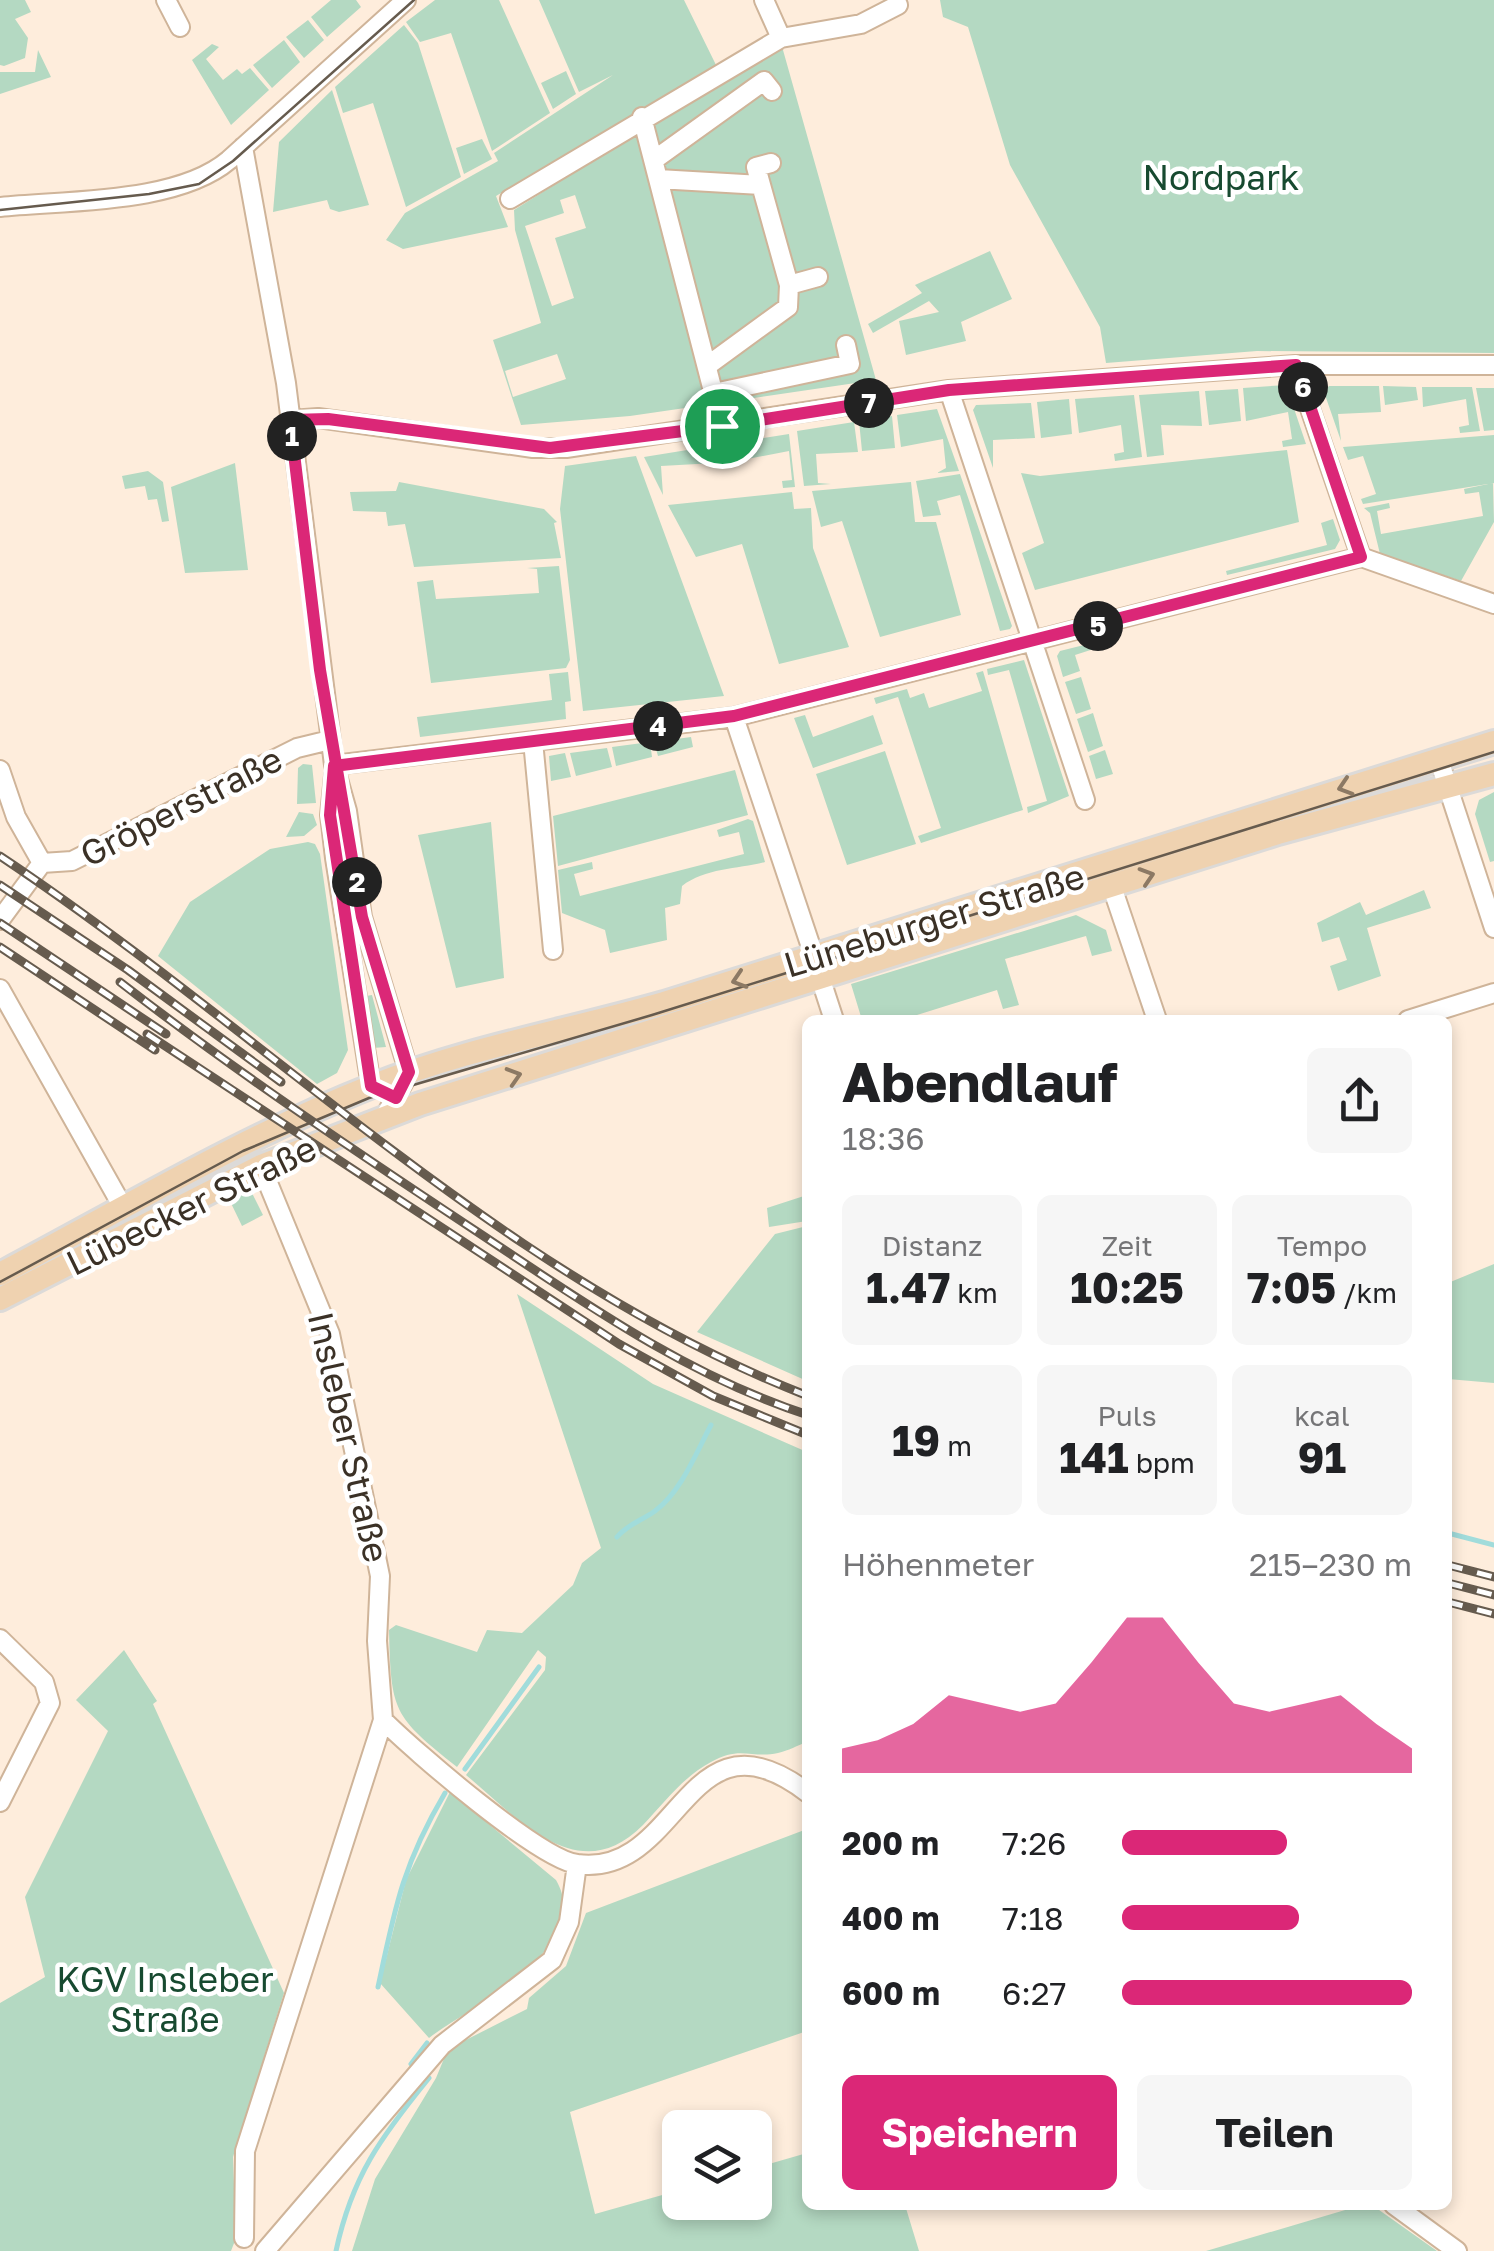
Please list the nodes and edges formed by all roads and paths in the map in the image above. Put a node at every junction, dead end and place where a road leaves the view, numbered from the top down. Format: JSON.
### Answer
{"nodes":[{"id":1,"x":166,"y":0,"type":"edge"},
{"id":2,"x":406,"y":0,"type":"edge"},
{"id":3,"x":764,"y":0,"type":"edge"},
{"id":4,"x":898,"y":5,"type":"dead end"},
{"id":5,"x":180,"y":27,"type":"dead end"},
{"id":6,"x":780,"y":38,"type":"junction"},
{"id":7,"x":772,"y":91,"type":"dead end"},
{"id":8,"x":642,"y":117,"type":"junction"},
{"id":9,"x":243,"y":147,"type":"junction"},
{"id":10,"x":771,"y":163,"type":"dead end"},
{"id":11,"x":656,"y":170,"type":"junction"},
{"id":12,"x":761,"y":185,"type":"junction"},
{"id":13,"x":510,"y":199,"type":"dead end"},
{"id":14,"x":0,"y":207,"type":"edge"},
{"id":15,"x":818,"y":277,"type":"dead end"},
{"id":16,"x":789,"y":285,"type":"junction"},
{"id":17,"x":846,"y":344,"type":"dead end"},
{"id":18,"x":1296,"y":365,"type":"junction"},
{"id":19,"x":1494,"y":365,"type":"edge"},
{"id":20,"x":707,"y":366,"type":"junction"},
{"id":21,"x":949,"y":390,"type":"junction"},
{"id":22,"x":714,"y":392,"type":"junction"},
{"id":23,"x":290,"y":420,"type":"junction"},
{"id":24,"x":722,"y":426,"type":"junction"},
{"id":25,"x":1361,"y":557,"type":"junction"},
{"id":26,"x":1494,"y":604,"type":"edge"},
{"id":27,"x":1033,"y":643,"type":"junction"},
{"id":28,"x":734,"y":716,"type":"junction"},
{"id":29,"x":330,"y":740,"type":"junction"},
{"id":30,"x":533,"y":742,"type":"junction"},
{"id":31,"x":1494,"y":742,"type":"edge"},
{"id":32,"x":1439,"y":760,"type":"junction"},
{"id":33,"x":334,"y":766,"type":"junction"},
{"id":34,"x":0,"y":770,"type":"edge"},
{"id":35,"x":1494,"y":774,"type":"edge"},
{"id":36,"x":1446,"y":786,"type":"junction"},
{"id":37,"x":1085,"y":800,"type":"dead end"},
{"id":38,"x":42,"y":863,"type":"junction"},
{"id":39,"x":1112,"y":887,"type":"junction"},
{"id":40,"x":0,"y":920,"type":"edge"},
{"id":41,"x":1494,"y":928,"type":"edge"},
{"id":42,"x":553,"y":950,"type":"dead end"},
{"id":43,"x":817,"y":967,"type":"junction"},
{"id":44,"x":0,"y":989,"type":"edge"},
{"id":45,"x":1494,"y":992,"type":"edge"},
{"id":46,"x":832,"y":1015,"type":"edge"},
{"id":47,"x":1154,"y":1015,"type":"edge"},
{"id":48,"x":1423,"y":1015,"type":"edge"},
{"id":49,"x":409,"y":1072,"type":"junction"},
{"id":50,"x":371,"y":1086,"type":"junction"},
{"id":51,"x":390,"y":1107,"type":"junction"},
{"id":52,"x":260,"y":1166,"type":"junction"},
{"id":53,"x":124,"y":1209,"type":"junction"},
{"id":54,"x":0,"y":1274,"type":"edge"},
{"id":55,"x":0,"y":1299,"type":"edge"},
{"id":56,"x":0,"y":1639,"type":"edge"},
{"id":57,"x":383,"y":1720,"type":"junction"},
{"id":58,"x":802,"y":1790,"type":"edge"},
{"id":59,"x":0,"y":1802,"type":"edge"},
{"id":60,"x":577,"y":1864,"type":"junction"},
{"id":61,"x":1401,"y":2210,"type":"edge"},
{"id":62,"x":244,"y":2238,"type":"dead end"},
{"id":63,"x":266,"y":2251,"type":"edge"},
{"id":64,"x":1457,"y":2251,"type":"edge"}],
"edges":[{"from":1,"to":5,"type":"street"},
{"from":2,"to":9,"type":"street"},
{"from":3,"to":6,"type":"street"},
{"from":4,"to":6,"type":"street"},
{"from":6,"to":8,"type":"street"},
{"from":7,"to":11,"type":"street"},
{"from":8,"to":11,"type":"street"},
{"from":8,"to":13,"type":"street"},
{"from":9,"to":14,"type":"street"},
{"from":9,"to":23,"type":"street"},
{"from":10,"to":12,"type":"street"},
{"from":11,"to":12,"type":"street"},
{"from":11,"to":20,"type":"street"},
{"from":12,"to":16,"type":"street"},
{"from":15,"to":16,"type":"street"},
{"from":16,"to":20,"type":"street"},
{"from":17,"to":22,"type":"street"},
{"from":18,"to":19,"type":"street"},
{"from":18,"to":21,"type":"street"},
{"from":18,"to":25,"type":"street"},
{"from":20,"to":22,"type":"street"},
{"from":21,"to":24,"type":"street"},
{"from":21,"to":27,"type":"street"},
{"from":22,"to":24,"type":"street"},
{"from":23,"to":24,"type":"street"},
{"from":23,"to":29,"type":"street"},
{"from":25,"to":26,"type":"street"},
{"from":25,"to":27,"type":"street"},
{"from":27,"to":28,"type":"street"},
{"from":27,"to":37,"type":"street"},
{"from":28,"to":30,"type":"street"},
{"from":28,"to":43,"type":"street"},
{"from":29,"to":33,"type":"street"},
{"from":29,"to":38,"type":"street","name":"Gröperstraße"},
{"from":30,"to":33,"type":"street"},
{"from":30,"to":42,"type":"street"},
{"from":31,"to":32,"type":"main road","name":"Lüneburger Straße"},
{"from":32,"to":36,"type":"street"},
{"from":32,"to":43,"type":"main road","name":"Lüneburger Straße","one_way":true},
{"from":33,"to":49,"type":"street"},
{"from":33,"to":50,"type":"street"},
{"from":34,"to":38,"type":"street"},
{"from":35,"to":36,"type":"main road","name":"Lüneburger Straße"},
{"from":39,"to":36,"type":"main road","name":"Lüneburger Straße","one_way":true},
{"from":36,"to":41,"type":"street"},
{"from":38,"to":40,"type":"street","name":"Gröperstraße"},
{"from":39,"to":43,"type":"main road","name":"Lüneburger Straße"},
{"from":39,"to":47,"type":"street"},
{"from":43,"to":46,"type":"street"},
{"from":43,"to":49,"type":"main road","name":"Lüneburger Straße","one_way":true},
{"from":51,"to":43,"type":"main road","name":"Lüneburger Straße","one_way":true},
{"from":44,"to":53,"type":"street"},
{"from":45,"to":48,"type":"street"},
{"from":49,"to":50,"type":"main road","name":"Lüneburger Straße"},
{"from":49,"to":51,"type":"street"},
{"from":50,"to":51,"type":"main road"},
{"from":50,"to":53,"type":"main road","name":"Lübecker Straße"},
{"from":51,"to":52,"type":"main road","name":"Lübecker Straße"},
{"from":52,"to":55,"type":"main road","name":"Lübecker Straße"},
{"from":52,"to":57,"type":"street","name":"Insleber Straße"},
{"from":53,"to":54,"type":"main road","name":"Lübecker Straße"},
{"from":56,"to":59,"type":"street"},
{"from":57,"to":60,"type":"street"},
{"from":57,"to":62,"type":"street","name":"Insleber Straße"},
{"from":58,"to":60,"type":"street"},
{"from":60,"to":63,"type":"street"},
{"from":61,"to":64,"type":"street"}]}
